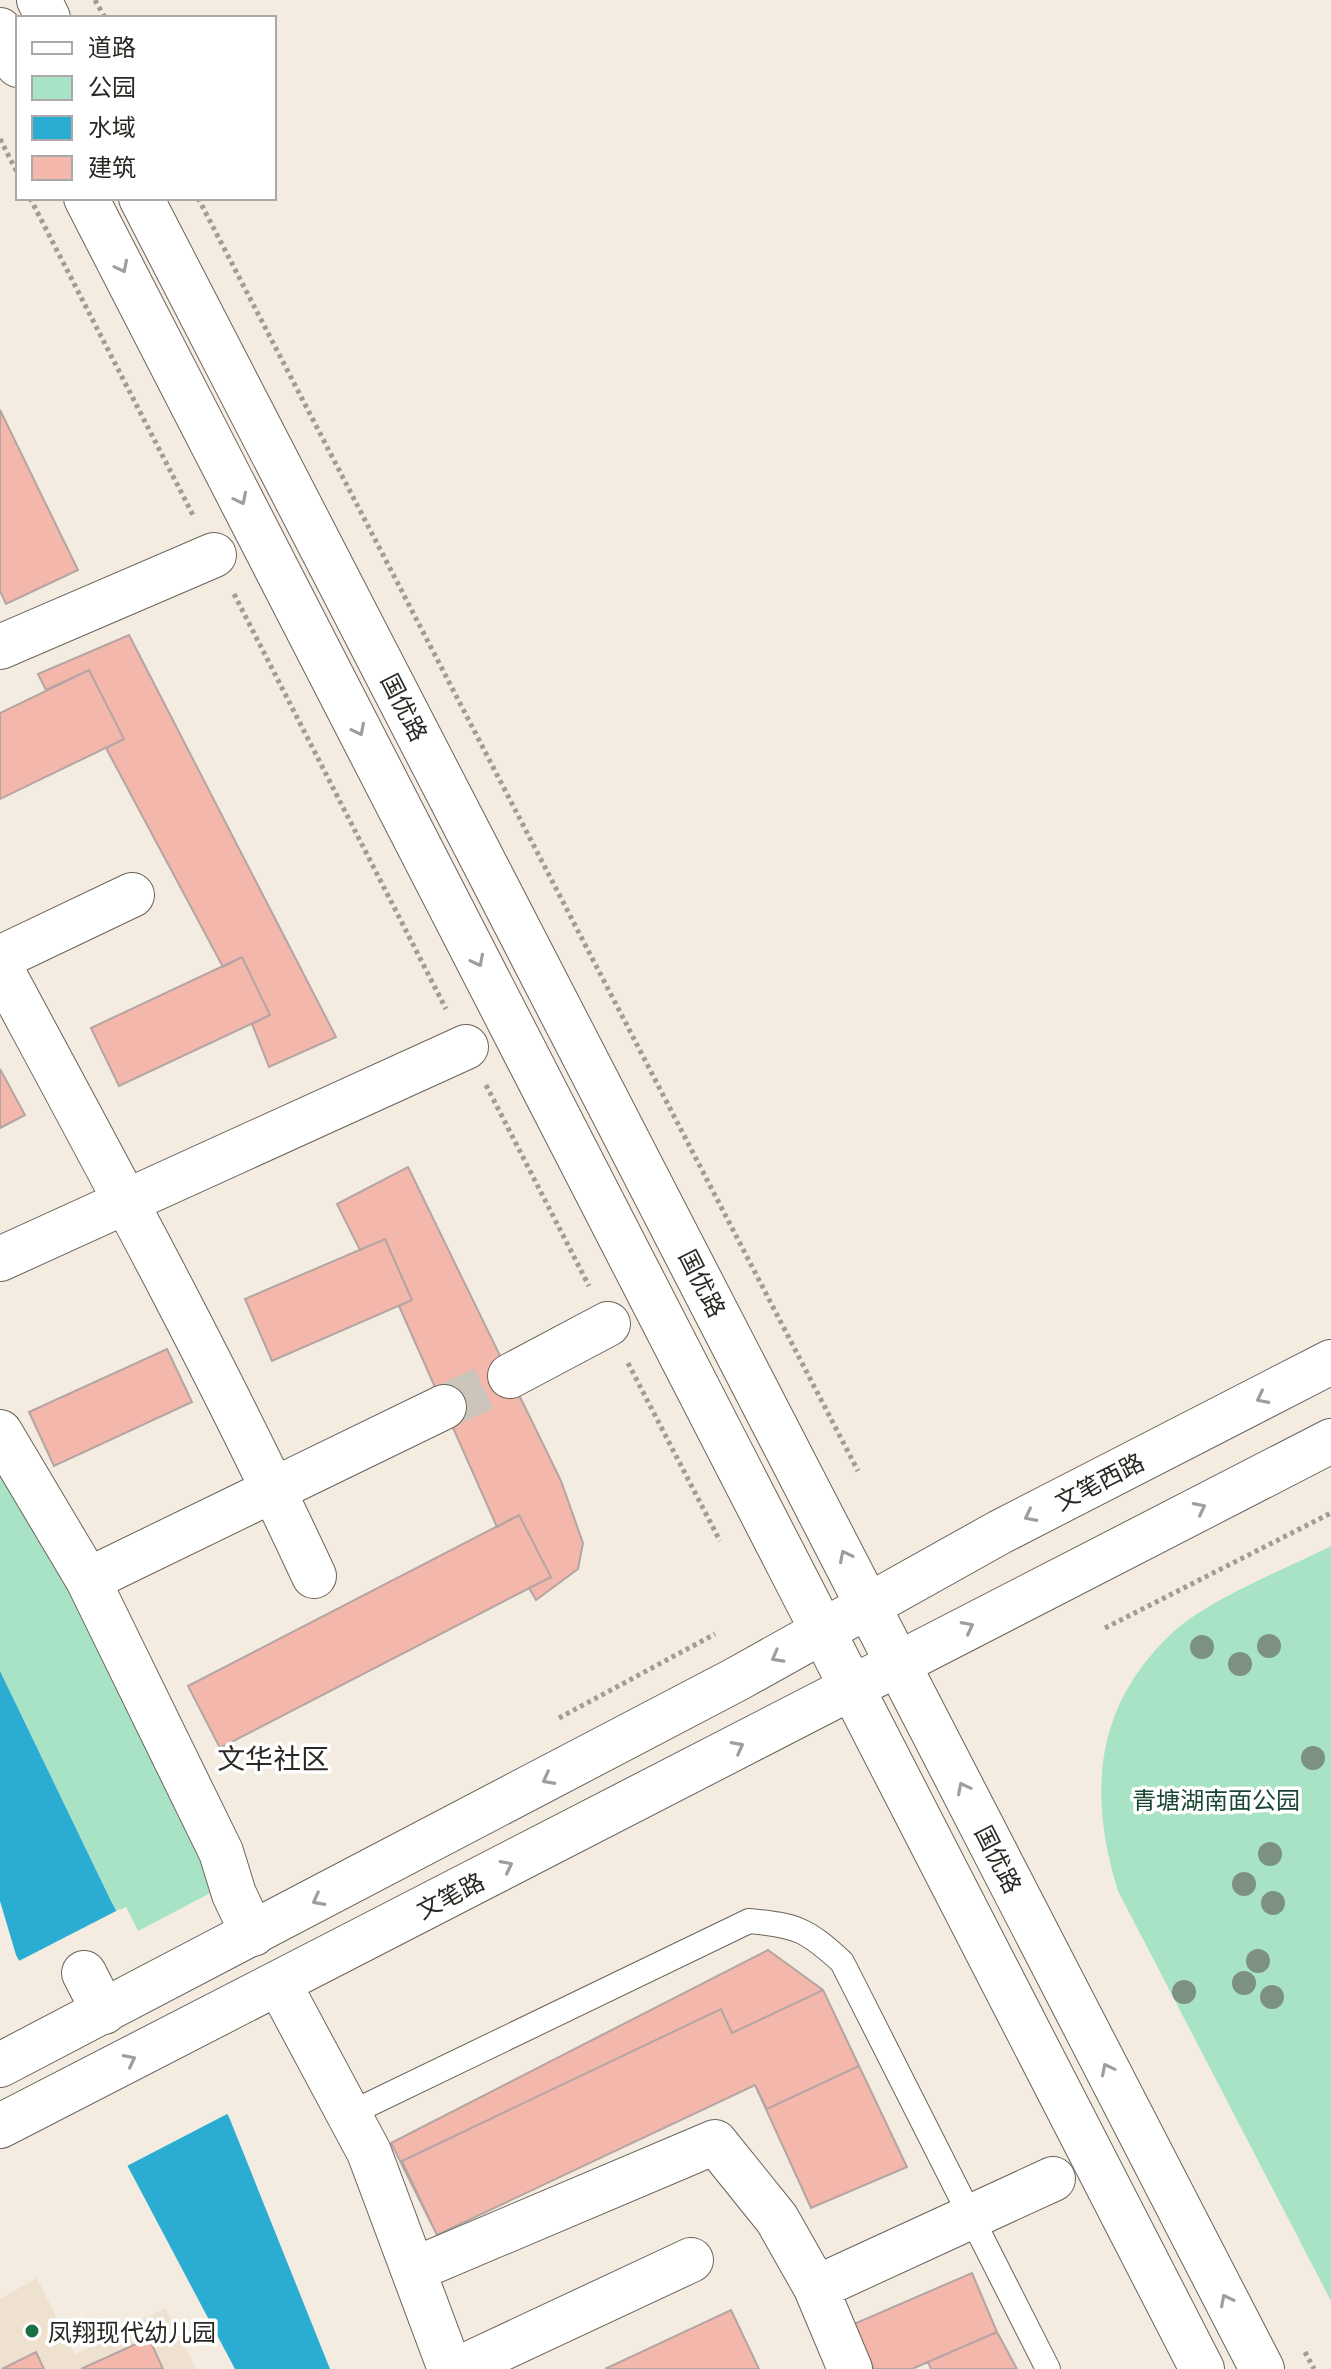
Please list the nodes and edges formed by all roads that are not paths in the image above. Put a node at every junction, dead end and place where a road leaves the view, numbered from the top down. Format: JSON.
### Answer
{"nodes":[{"id":1,"x":0,"y":30,"type":"edge"},
{"id":2,"x":16,"y":61,"type":"edge"},
{"id":3,"x":87,"y":200,"type":"edge"},
{"id":4,"x":142,"y":200,"type":"edge"},
{"id":5,"x":214,"y":555,"type":"road end"},
{"id":6,"x":0,"y":647,"type":"edge"},
{"id":7,"x":132,"y":895,"type":"dead end"},
{"id":8,"x":0,"y":958,"type":"edge"},
{"id":9,"x":0,"y":967,"type":"edge"},
{"id":10,"x":466,"y":1047,"type":"road end"},
{"id":11,"x":126,"y":1202,"type":"junction"},
{"id":12,"x":0,"y":1259,"type":"edge"},
{"id":13,"x":608,"y":1324,"type":"road end"},
{"id":14,"x":1331,"y":1362,"type":"edge"},
{"id":15,"x":510,"y":1376,"type":"tunnel mouth"},
{"id":16,"x":444,"y":1407,"type":"tunnel mouth"},
{"id":17,"x":0,"y":1432,"type":"edge"},
{"id":18,"x":1331,"y":1441,"type":"edge"},
{"id":19,"x":275,"y":1490,"type":"junction"},
{"id":20,"x":314,"y":1576,"type":"dead end"},
{"id":21,"x":88,"y":1580,"type":"junction"},
{"id":22,"x":870,"y":1605,"type":"junction"},
{"id":23,"x":823,"y":1632,"type":"junction"},
{"id":24,"x":899,"y":1663,"type":"junction"},
{"id":25,"x":852,"y":1688,"type":"junction"},
{"id":26,"x":253,"y":1934,"type":"junction"},
{"id":27,"x":84,"y":1973,"type":"dead end"},
{"id":28,"x":279,"y":1984,"type":"junction"},
{"id":29,"x":104,"y":2012,"type":"junction"},
{"id":30,"x":0,"y":2065,"type":"edge"},
{"id":31,"x":349,"y":2114,"type":"junction"},
{"id":32,"x":0,"y":2126,"type":"edge"},
{"id":33,"x":1053,"y":2179,"type":"dead end"},
{"id":34,"x":968,"y":2217,"type":"junction"},
{"id":35,"x":691,"y":2260,"type":"dead end"},
{"id":36,"x":413,"y":2270,"type":"junction"},
{"id":37,"x":816,"y":2288,"type":"junction"},
{"id":38,"x":450,"y":2369,"type":"edge"},
{"id":39,"x":458,"y":2369,"type":"edge"},
{"id":40,"x":850,"y":2369,"type":"edge"},
{"id":41,"x":1048,"y":2369,"type":"edge"},
{"id":42,"x":1202,"y":2369,"type":"edge"},
{"id":43,"x":1262,"y":2369,"type":"edge"}],
"edges":[{"from":1,"to":2,"type":"main road"},
{"from":3,"to":23,"type":"main road","one_way":true},
{"from":22,"to":4,"type":"main road","name":"国优路","one_way":true},
{"from":5,"to":6,"type":"main road"},
{"from":7,"to":8,"type":"main road"},
{"from":9,"to":11,"type":"main road"},
{"from":10,"to":11,"type":"main road"},
{"from":11,"to":12,"type":"main road"},
{"from":11,"to":19,"type":"main road"},
{"from":13,"to":15,"type":"main road"},
{"from":14,"to":22,"type":"main road","name":"文笔西路","one_way":true},
{"from":16,"to":19,"type":"main road"},
{"from":17,"to":21,"type":"main road"},
{"from":24,"to":18,"type":"main road","one_way":true},
{"from":19,"to":20,"type":"main road"},
{"from":19,"to":21,"type":"main road"},
{"from":21,"to":26,"type":"main road"},
{"from":22,"to":23,"type":"main road"},
{"from":22,"to":24,"type":"main road","name":"国优路"},
{"from":23,"to":25,"type":"main road"},
{"from":23,"to":26,"type":"main road","one_way":true},
{"from":24,"to":25,"type":"main road","name":"文笔路"},
{"from":43,"to":24,"type":"main road","name":"国优路","one_way":true},
{"from":28,"to":25,"type":"main road","name":"文笔路","one_way":true},
{"from":25,"to":42,"type":"main road"},
{"from":26,"to":29,"type":"main road"},
{"from":27,"to":29,"type":"main road"},
{"from":28,"to":31,"type":"main road"},
{"from":32,"to":28,"type":"main road","name":"文笔路","one_way":true},
{"from":29,"to":30,"type":"main road"},
{"from":31,"to":34,"type":"lane"},
{"from":31,"to":36,"type":"main road"},
{"from":33,"to":34,"type":"main road"},
{"from":34,"to":37,"type":"main road"},
{"from":34,"to":41,"type":"lane"},
{"from":35,"to":39,"type":"main road"},
{"from":36,"to":37,"type":"main road"},
{"from":36,"to":38,"type":"main road"},
{"from":37,"to":40,"type":"main road"}]}
